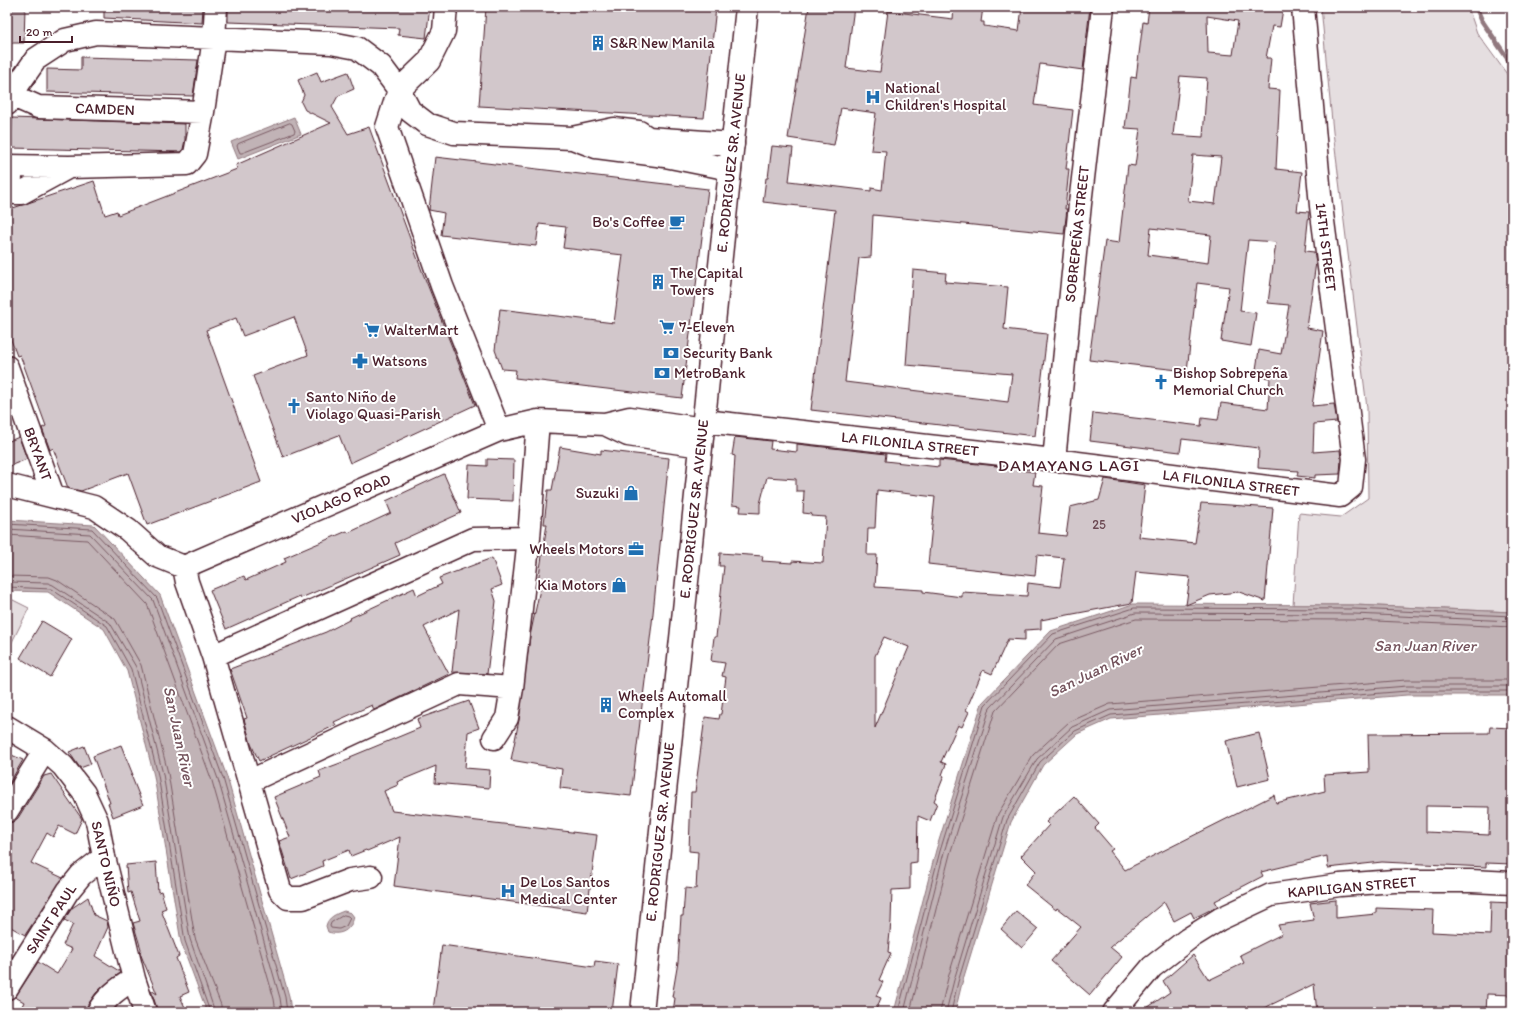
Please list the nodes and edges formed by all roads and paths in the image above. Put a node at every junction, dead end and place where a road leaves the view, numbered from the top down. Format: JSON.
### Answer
{"nodes":[{"id":1,"x":216,"y":7,"type":"edge"},
{"id":2,"x":446,"y":7,"type":"edge"},
{"id":3,"x":747,"y":7,"type":"edge"},
{"id":4,"x":1103,"y":7,"type":"edge"},
{"id":5,"x":1303,"y":7,"type":"edge"},
{"id":6,"x":214,"y":38,"type":"junction"},
{"id":7,"x":399,"y":90,"type":"junction"},
{"id":8,"x":8,"y":97,"type":"edge"},
{"id":9,"x":202,"y":112,"type":"junction"},
{"id":10,"x":733,"y":144,"type":"junction"},
{"id":11,"x":666,"y":148,"type":"junction"},
{"id":12,"x":9,"y":166,"type":"edge"},
{"id":13,"x":730,"y":169,"type":"junction"},
{"id":14,"x":7,"y":367,"type":"edge"},
{"id":15,"x":538,"y":421,"type":"junction"},
{"id":16,"x":499,"y":430,"type":"junction"},
{"id":17,"x":703,"y":432,"type":"junction"},
{"id":18,"x":1054,"y":460,"type":"junction"},
{"id":19,"x":7,"y":484,"type":"edge"},
{"id":20,"x":1351,"y":487,"type":"joint"},
{"id":21,"x":53,"y":496,"type":"junction"},
{"id":22,"x":529,"y":538,"type":"junction"},
{"id":23,"x":184,"y":567,"type":"junction"},
{"id":24,"x":214,"y":656,"type":"junction"},
{"id":25,"x":512,"y":688,"type":"junction"},
{"id":26,"x":7,"y":727,"type":"edge"},
{"id":27,"x":494,"y":738,"type":"dead end"},
{"id":28,"x":45,"y":750,"type":"junction"},
{"id":29,"x":250,"y":781,"type":"junction"},
{"id":30,"x":7,"y":811,"type":"edge"},
{"id":31,"x":104,"y":857,"type":"junction"},
{"id":32,"x":371,"y":877,"type":"dead end"},
{"id":33,"x":1512,"y":883,"type":"edge"},
{"id":34,"x":134,"y":979,"type":"junction"},
{"id":35,"x":7,"y":988,"type":"edge"},
{"id":36,"x":98,"y":1012,"type":"edge"},
{"id":37,"x":145,"y":1012,"type":"edge"},
{"id":38,"x":642,"y":1012,"type":"edge"},
{"id":39,"x":1114,"y":1012,"type":"edge"}],
"edges":[{"from":1,"to":6,"type":"street"},
{"from":2,"to":7,"type":"street"},
{"from":3,"to":10,"type":"street","name":"E. RODRIGUEZ SR. AVENUE"},
{"from":4,"to":18,"type":"street","name":"SOBREPEÑA STREET"},
{"from":5,"to":20,"type":"street","name":"14TH STREET"},
{"from":6,"to":7,"type":"street"},
{"from":6,"to":8,"type":"street"},
{"from":6,"to":9,"type":"street"},
{"from":7,"to":11,"type":"street"},
{"from":7,"to":16,"type":"street"},
{"from":8,"to":9,"type":"street","name":"CAMDEN"},
{"from":9,"to":12,"type":"street"},
{"from":10,"to":11,"type":"street"},
{"from":10,"to":13,"type":"street","name":"E. RODRIGUEZ SR. AVENUE"},
{"from":11,"to":13,"type":"street"},
{"from":13,"to":17,"type":"street","name":"E. RODRIGUEZ SR. AVENUE"},
{"from":14,"to":21,"type":"street","name":"BRYANT"},
{"from":15,"to":16,"type":"street","name":"VIOLAGO ROAD"},
{"from":15,"to":17,"type":"street","name":"VIOLAGO ROAD"},
{"from":15,"to":22,"type":"street"},
{"from":16,"to":23,"type":"street","name":"VIOLAGO ROAD"},
{"from":17,"to":18,"type":"street","name":"LA FILONILA STREET"},
{"from":17,"to":38,"type":"street","name":"E. RODRIGUEZ SR. AVENUE"},
{"from":18,"to":20,"type":"street","name":"LA FILONILA STREET"},
{"from":19,"to":21,"type":"street"},
{"from":21,"to":23,"type":"street"},
{"from":22,"to":24,"type":"street"},
{"from":22,"to":25,"type":"street"},
{"from":23,"to":24,"type":"street"},
{"from":24,"to":29,"type":"street"},
{"from":25,"to":27,"type":"street"},
{"from":25,"to":29,"type":"street"},
{"from":26,"to":28,"type":"street","name":"SANTO NIÑO"},
{"from":28,"to":30,"type":"street"},
{"from":28,"to":31,"type":"street","name":"SANTO NIÑO"},
{"from":29,"to":32,"type":"street"},
{"from":31,"to":34,"type":"street","name":"SANTO NIÑO"},
{"from":31,"to":35,"type":"street","name":"SAINT PAUL"},
{"from":33,"to":39,"type":"street","name":"KAPILIGAN STREET"},
{"from":34,"to":36,"type":"street"},
{"from":34,"to":37,"type":"street","name":"SANTO NIÑO"}]}
